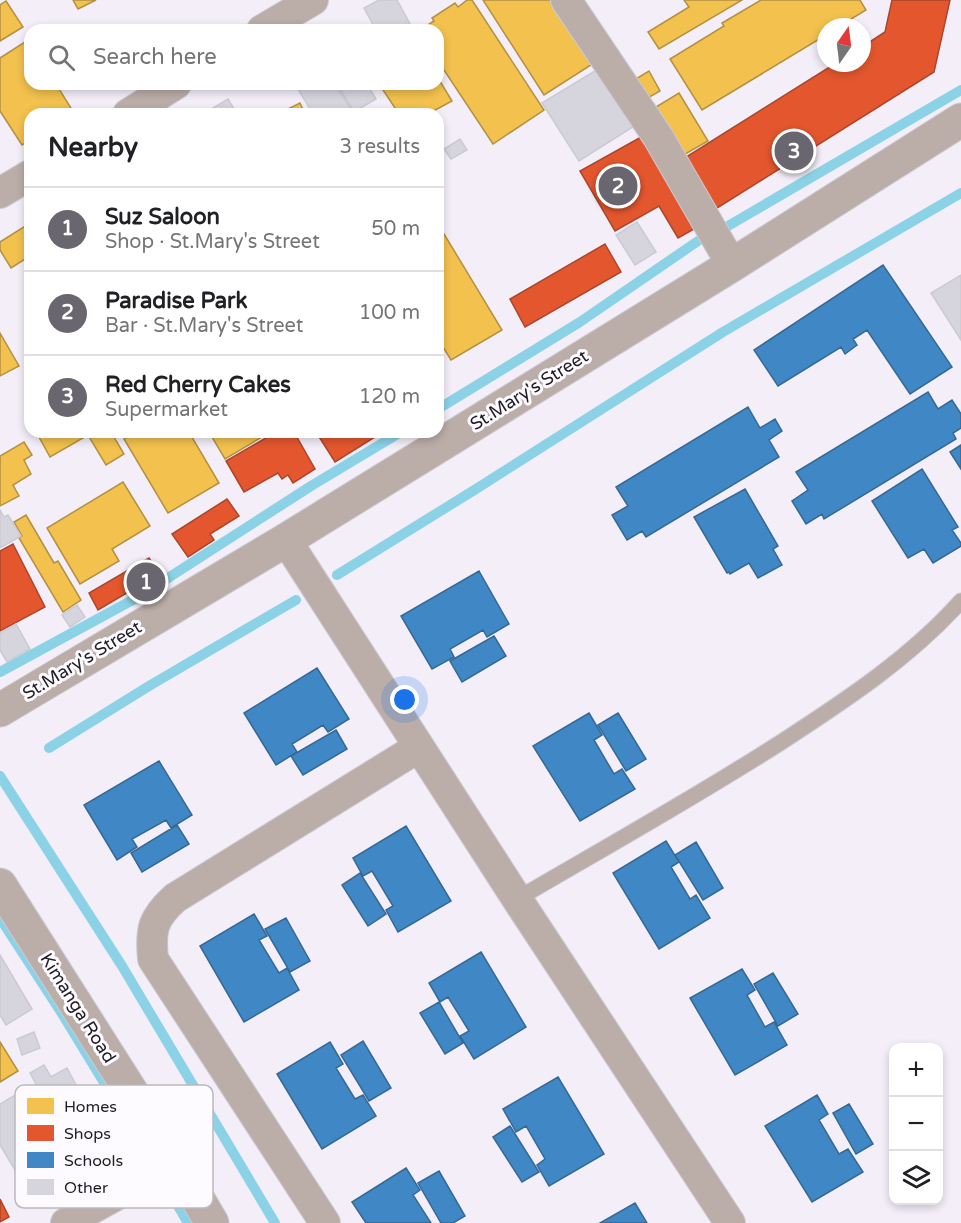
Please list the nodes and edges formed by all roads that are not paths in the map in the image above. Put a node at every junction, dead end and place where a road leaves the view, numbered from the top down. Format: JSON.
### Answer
{"nodes":[{"id":1,"x":313,"y":0,"type":"edge"},
{"id":2,"x":566,"y":0,"type":"edge"},
{"id":3,"x":272,"y":24,"type":"edge"},
{"id":4,"x":166,"y":90,"type":"edge"},
{"id":5,"x":138,"y":108,"type":"edge"},
{"id":6,"x":961,"y":120,"type":"edge"},
{"id":7,"x":24,"y":179,"type":"edge"},
{"id":8,"x":0,"y":193,"type":"edge"},
{"id":9,"x":732,"y":266,"type":"junction"},
{"id":10,"x":286,"y":540,"type":"junction"},
{"id":11,"x":961,"y":601,"type":"edge"},
{"id":12,"x":0,"y":710,"type":"edge"},
{"id":13,"x":419,"y":747,"type":"junction"},
{"id":14,"x":0,"y":885,"type":"edge"},
{"id":15,"x":517,"y":899,"type":"junction"},
{"id":16,"x":127,"y":1085,"type":"edge"},
{"id":17,"x":93,"y":1208,"type":"edge"},
{"id":18,"x":203,"y":1208,"type":"edge"},
{"id":19,"x":66,"y":1223,"type":"edge"},
{"id":20,"x":212,"y":1223,"type":"edge"},
{"id":21,"x":325,"y":1223,"type":"edge"},
{"id":22,"x":730,"y":1223,"type":"edge"}],
"edges":[{"from":1,"to":3,"type":"street"},
{"from":2,"to":9,"type":"street"},
{"from":4,"to":5,"type":"street"},
{"from":6,"to":9,"type":"street","name":"St.Mary's Street"},
{"from":7,"to":8,"type":"street"},
{"from":9,"to":10,"type":"street","name":"St.Mary's Street"},
{"from":10,"to":12,"type":"street","name":"St.Mary's Street"},
{"from":10,"to":13,"type":"street"},
{"from":11,"to":15,"type":"lane"},
{"from":13,"to":15,"type":"street"},
{"from":13,"to":21,"type":"street"},
{"from":14,"to":16,"type":"street","name":"Kimanga Road"},
{"from":15,"to":22,"type":"street"},
{"from":17,"to":19,"type":"street"},
{"from":18,"to":20,"type":"street","name":"Kimanga Road"}]}
